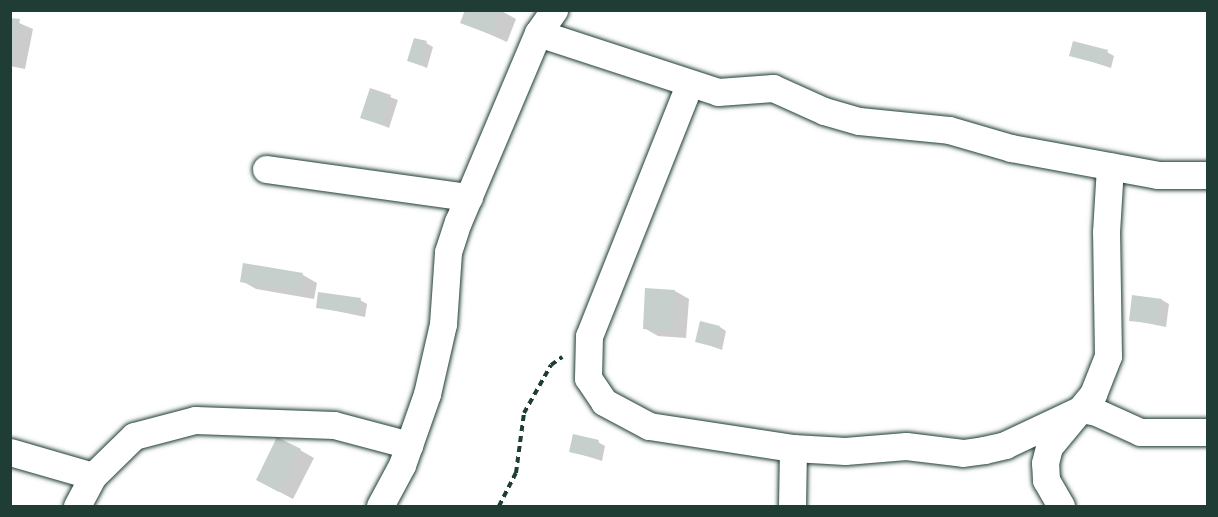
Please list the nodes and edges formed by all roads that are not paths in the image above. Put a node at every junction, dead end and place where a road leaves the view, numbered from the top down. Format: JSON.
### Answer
{"nodes":[{"id":1,"x":554,"y":10,"type":"edge"},
{"id":2,"x":538,"y":33,"type":"junction"},
{"id":3,"x":689,"y":85,"type":"junction"},
{"id":4,"x":1110,"y":166,"type":"junction"},
{"id":5,"x":266,"y":169,"type":"dead end"},
{"id":6,"x":1208,"y":175,"type":"edge"},
{"id":7,"x":469,"y":197,"type":"junction"},
{"id":8,"x":1081,"y":409,"type":"junction"},
{"id":9,"x":1208,"y":432,"type":"edge"},
{"id":10,"x":409,"y":445,"type":"junction"},
{"id":11,"x":793,"y":448,"type":"junction"},
{"id":12,"x":10,"y":452,"type":"edge"},
{"id":13,"x":93,"y":477,"type":"junction"},
{"id":14,"x":77,"y":507,"type":"edge"},
{"id":15,"x":380,"y":507,"type":"edge"},
{"id":16,"x":792,"y":507,"type":"edge"},
{"id":17,"x":1061,"y":507,"type":"edge"}],
"edges":[{"from":1,"to":2,"type":"street"},
{"from":2,"to":3,"type":"street"},
{"from":2,"to":7,"type":"street"},
{"from":3,"to":4,"type":"street"},
{"from":3,"to":11,"type":"street"},
{"from":4,"to":6,"type":"street"},
{"from":4,"to":8,"type":"street"},
{"from":5,"to":7,"type":"street"},
{"from":7,"to":10,"type":"street"},
{"from":8,"to":9,"type":"street"},
{"from":8,"to":11,"type":"street"},
{"from":8,"to":17,"type":"street"},
{"from":10,"to":13,"type":"street"},
{"from":10,"to":15,"type":"street"},
{"from":11,"to":16,"type":"street"},
{"from":12,"to":13,"type":"street"},
{"from":13,"to":14,"type":"street"}]}
